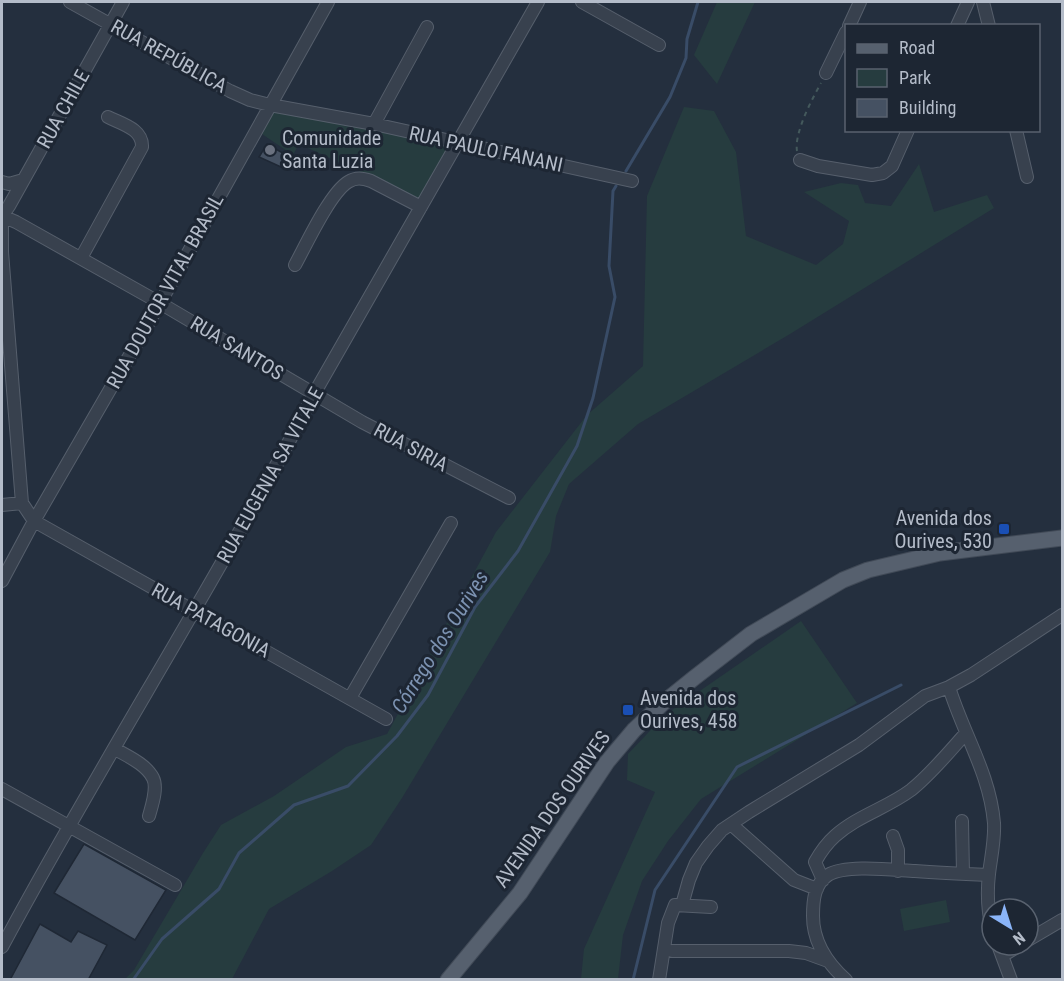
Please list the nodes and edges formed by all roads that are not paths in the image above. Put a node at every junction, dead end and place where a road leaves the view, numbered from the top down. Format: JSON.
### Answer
{"nodes":[{"id":1,"x":70,"y":2,"type":"edge"},
{"id":2,"x":123,"y":2,"type":"edge"},
{"id":3,"x":328,"y":2,"type":"edge"},
{"id":4,"x":538,"y":2,"type":"edge"},
{"id":5,"x":582,"y":2,"type":"edge"},
{"id":6,"x":860,"y":2,"type":"edge"},
{"id":7,"x":968,"y":2,"type":"edge"},
{"id":8,"x":983,"y":2,"type":"edge"},
{"id":9,"x":110,"y":24,"type":"junction"},
{"id":10,"x":850,"y":24,"type":"edge"},
{"id":11,"x":958,"y":24,"type":"edge"},
{"id":12,"x":988,"y":24,"type":"edge"},
{"id":13,"x":427,"y":27,"type":"dead end"},
{"id":14,"x":845,"y":34,"type":"edge"},
{"id":15,"x":659,"y":45,"type":"dead end"},
{"id":16,"x":826,"y":73,"type":"road end"},
{"id":17,"x":270,"y":105,"type":"junction"},
{"id":18,"x":108,"y":117,"type":"dead end"},
{"id":19,"x":374,"y":124,"type":"junction"},
{"id":20,"x":907,"y":132,"type":"edge"},
{"id":21,"x":1016,"y":132,"type":"edge"},
{"id":22,"x":457,"y":143,"type":"junction"},
{"id":23,"x":800,"y":160,"type":"road end"},
{"id":24,"x":1027,"y":177,"type":"dead end"},
{"id":25,"x":23,"y":180,"type":"junction"},
{"id":26,"x":632,"y":181,"type":"dead end"},
{"id":27,"x":2,"y":182,"type":"edge"},
{"id":28,"x":421,"y":207,"type":"junction"},
{"id":29,"x":2,"y":214,"type":"edge"},
{"id":30,"x":2,"y":252,"type":"edge"},
{"id":31,"x":81,"y":258,"type":"junction"},
{"id":32,"x":295,"y":265,"type":"dead end"},
{"id":33,"x":160,"y":303,"type":"junction"},
{"id":34,"x":314,"y":394,"type":"junction"},
{"id":35,"x":509,"y":498,"type":"dead end"},
{"id":36,"x":22,"y":503,"type":"junction"},
{"id":37,"x":2,"y":505,"type":"edge"},
{"id":38,"x":34,"y":521,"type":"junction"},
{"id":39,"x":451,"y":523,"type":"dead end"},
{"id":40,"x":1062,"y":538,"type":"edge"},
{"id":41,"x":2,"y":581,"type":"edge"},
{"id":42,"x":195,"y":611,"type":"junction"},
{"id":43,"x":1062,"y":615,"type":"edge"},
{"id":44,"x":949,"y":687,"type":"junction"},
{"id":45,"x":350,"y":698,"type":"junction"},
{"id":46,"x":386,"y":719,"type":"dead end"},
{"id":47,"x":966,"y":733,"type":"junction"},
{"id":48,"x":115,"y":748,"type":"junction"},
{"id":49,"x":2,"y":789,"type":"edge"},
{"id":50,"x":149,"y":816,"type":"dead end"},
{"id":51,"x":962,"y":820,"type":"dead end"},
{"id":52,"x":732,"y":825,"type":"junction"},
{"id":53,"x":69,"y":826,"type":"junction"},
{"id":54,"x":893,"y":836,"type":"dead end"},
{"id":55,"x":898,"y":871,"type":"junction"},
{"id":56,"x":963,"y":874,"type":"junction"},
{"id":57,"x":989,"y":875,"type":"junction"},
{"id":58,"x":175,"y":885,"type":"dead end"},
{"id":59,"x":820,"y":885,"type":"junction"},
{"id":60,"x":989,"y":897,"type":"edge"},
{"id":61,"x":682,"y":905,"type":"junction"},
{"id":62,"x":711,"y":907,"type":"dead end"},
{"id":63,"x":1062,"y":920,"type":"edge"},
{"id":64,"x":1040,"y":933,"type":"edge"},
{"id":65,"x":2,"y":947,"type":"edge"},
{"id":66,"x":672,"y":951,"type":"dead end"},
{"id":67,"x":1003,"y":957,"type":"edge"},
{"id":68,"x":828,"y":961,"type":"junction"},
{"id":69,"x":448,"y":980,"type":"edge"},
{"id":70,"x":659,"y":980,"type":"edge"},
{"id":71,"x":846,"y":980,"type":"edge"},
{"id":72,"x":1011,"y":980,"type":"edge"}],
"edges":[{"from":1,"to":9,"type":"street","name":"RUA REPÚBLICA"},
{"from":2,"to":9,"type":"street","name":"RUA CHILE"},
{"from":3,"to":17,"type":"street","name":"RUA DOUTOR VITAL BRASIL"},
{"from":4,"to":22,"type":"street","name":"RUA EUGENIA SA VITALE"},
{"from":5,"to":15,"type":"street"},
{"from":6,"to":10,"type":"street"},
{"from":7,"to":11,"type":"street"},
{"from":8,"to":12,"type":"street"},
{"from":9,"to":17,"type":"street","name":"RUA REPÚBLICA"},
{"from":9,"to":25,"type":"street","name":"RUA CHILE"},
{"from":13,"to":19,"type":"street"},
{"from":14,"to":16,"type":"street"},
{"from":17,"to":19,"type":"street","name":"RUA PAULO FANANI"},
{"from":17,"to":33,"type":"street","name":"RUA DOUTOR VITAL BRASIL"},
{"from":18,"to":31,"type":"street"},
{"from":19,"to":22,"type":"street","name":"RUA PAULO FANANI"},
{"from":20,"to":23,"type":"street"},
{"from":21,"to":24,"type":"street"},
{"from":22,"to":26,"type":"street","name":"RUA PAULO FANANI"},
{"from":22,"to":28,"type":"street","name":"RUA EUGENIA SA VITALE"},
{"from":25,"to":27,"type":"street"},
{"from":25,"to":29,"type":"street","name":"RUA CHILE"},
{"from":28,"to":32,"type":"street"},
{"from":28,"to":34,"type":"street","name":"RUA EUGENIA SA VITALE"},
{"from":29,"to":30,"type":"street"},
{"from":29,"to":31,"type":"street","name":"RUA SANTOS"},
{"from":30,"to":36,"type":"street"},
{"from":31,"to":33,"type":"street","name":"RUA SANTOS"},
{"from":33,"to":34,"type":"street","name":"RUA SANTOS"},
{"from":33,"to":38,"type":"street","name":"RUA DOUTOR VITAL BRASIL"},
{"from":34,"to":35,"type":"street","name":"RUA SIRIA"},
{"from":34,"to":42,"type":"street","name":"RUA EUGENIA SA VITALE"},
{"from":36,"to":37,"type":"street"},
{"from":36,"to":38,"type":"street"},
{"from":38,"to":41,"type":"street","name":"RUA DOUTOR VITAL BRASIL"},
{"from":38,"to":42,"type":"street","name":"RUA PATAGONIA"},
{"from":39,"to":45,"type":"street"},
{"from":40,"to":69,"type":"main road","name":"AVENIDA DOS OURIVES"},
{"from":42,"to":45,"type":"street","name":"RUA PATAGONIA"},
{"from":42,"to":48,"type":"street","name":"RUA EUGENIA SA VITALE"},
{"from":43,"to":44,"type":"street"},
{"from":44,"to":47,"type":"street"},
{"from":44,"to":52,"type":"street"},
{"from":45,"to":46,"type":"street","name":"RUA PATAGONIA"},
{"from":47,"to":57,"type":"street"},
{"from":47,"to":59,"type":"street"},
{"from":48,"to":50,"type":"street"},
{"from":48,"to":53,"type":"street","name":"RUA EUGENIA SA VITALE"},
{"from":49,"to":53,"type":"street"},
{"from":51,"to":56,"type":"street"},
{"from":52,"to":59,"type":"street"},
{"from":52,"to":61,"type":"street"},
{"from":53,"to":58,"type":"street"},
{"from":53,"to":65,"type":"street","name":"RUA EUGENIA SA VITALE"},
{"from":54,"to":55,"type":"street"},
{"from":55,"to":56,"type":"street"},
{"from":55,"to":59,"type":"street"},
{"from":56,"to":57,"type":"street"},
{"from":57,"to":60,"type":"street"},
{"from":59,"to":68,"type":"street"},
{"from":61,"to":62,"type":"street"},
{"from":61,"to":70,"type":"street"},
{"from":63,"to":64,"type":"street"},
{"from":66,"to":68,"type":"street"},
{"from":67,"to":72,"type":"street"},
{"from":68,"to":71,"type":"street"}]}
